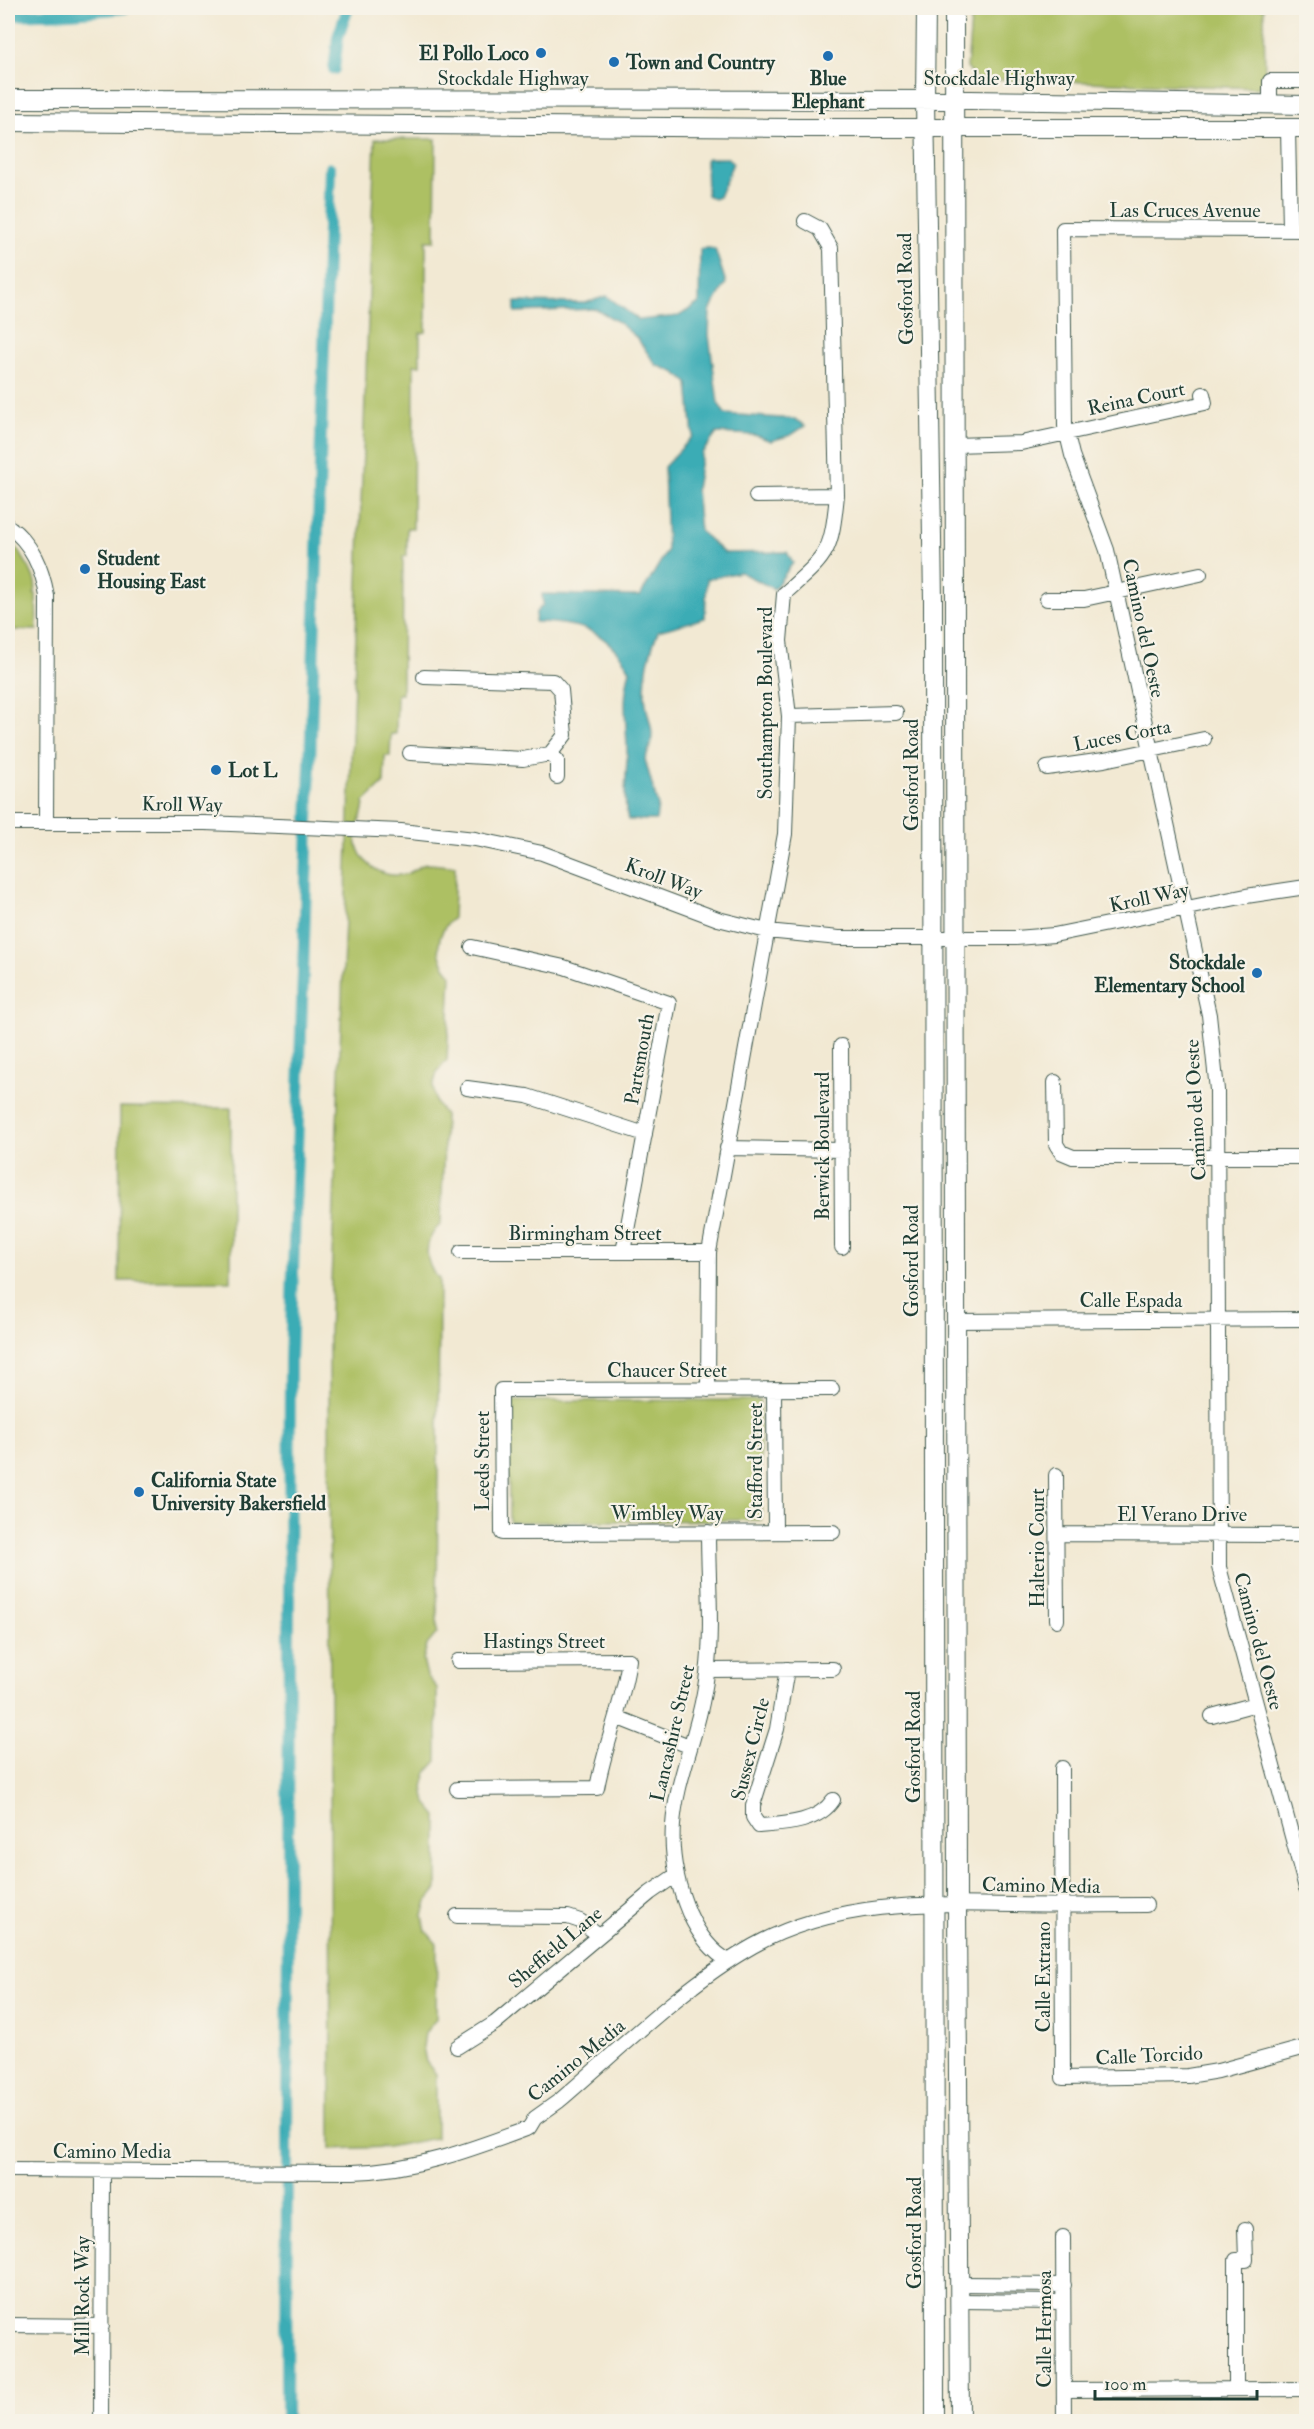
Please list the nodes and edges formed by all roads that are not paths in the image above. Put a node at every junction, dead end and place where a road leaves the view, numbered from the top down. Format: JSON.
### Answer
{"nodes":[{"id":1,"x":926,"y":8,"type":"edge"},
{"id":2,"x":954,"y":8,"type":"edge"},
{"id":3,"x":1306,"y":81,"type":"edge"},
{"id":4,"x":8,"y":99,"type":"edge"},
{"id":5,"x":286,"y":100,"type":"junction"},
{"id":6,"x":925,"y":100,"type":"junction"},
{"id":7,"x":954,"y":100,"type":"junction"},
{"id":8,"x":1270,"y":105,"type":"junction"},
{"id":9,"x":1306,"y":105,"type":"edge"},
{"id":10,"x":1306,"y":116,"type":"edge"},
{"id":11,"x":8,"y":122,"type":"edge"},
{"id":12,"x":160,"y":123,"type":"junction"},
{"id":13,"x":925,"y":128,"type":"junction"},
{"id":14,"x":953,"y":128,"type":"junction"},
{"id":15,"x":1288,"y":128,"type":"junction"},
{"id":16,"x":1306,"y":128,"type":"edge"},
{"id":17,"x":805,"y":221,"type":"dead end"},
{"id":18,"x":1063,"y":229,"type":"joint"},
{"id":19,"x":1290,"y":230,"type":"junction"},
{"id":20,"x":1306,"y":230,"type":"edge"},
{"id":21,"x":1203,"y":394,"type":"dead end"},
{"id":22,"x":1066,"y":434,"type":"junction"},
{"id":23,"x":954,"y":445,"type":"junction"},
{"id":24,"x":837,"y":495,"type":"junction"},
{"id":25,"x":756,"y":496,"type":"dead end"},
{"id":26,"x":8,"y":526,"type":"edge"},
{"id":27,"x":1200,"y":574,"type":"dead end"},
{"id":28,"x":1116,"y":592,"type":"junction"},
{"id":29,"x":1047,"y":600,"type":"dead end"},
{"id":30,"x":424,"y":677,"type":"dead end"},
{"id":31,"x":896,"y":713,"type":"dead end"},
{"id":32,"x":789,"y":716,"type":"junction"},
{"id":33,"x":1204,"y":739,"type":"dead end"},
{"id":34,"x":1151,"y":750,"type":"junction"},
{"id":35,"x":410,"y":753,"type":"dead end"},
{"id":36,"x":550,"y":754,"type":"junction"},
{"id":37,"x":1047,"y":768,"type":"dead end"},
{"id":38,"x":557,"y":777,"type":"dead end"},
{"id":39,"x":8,"y":822,"type":"edge"},
{"id":40,"x":46,"y":822,"type":"junction"},
{"id":41,"x":1306,"y":887,"type":"edge"},
{"id":42,"x":1186,"y":909,"type":"junction"},
{"id":43,"x":767,"y":931,"type":"junction"},
{"id":44,"x":934,"y":939,"type":"junction"},
{"id":45,"x":956,"y":939,"type":"junction"},
{"id":46,"x":472,"y":947,"type":"dead end"},
{"id":47,"x":841,"y":1046,"type":"dead end"},
{"id":48,"x":1055,"y":1082,"type":"dead end"},
{"id":49,"x":467,"y":1088,"type":"dead end"},
{"id":50,"x":645,"y":1134,"type":"junction"},
{"id":51,"x":727,"y":1148,"type":"junction"},
{"id":52,"x":842,"y":1149,"type":"junction"},
{"id":53,"x":1218,"y":1157,"type":"junction"},
{"id":54,"x":1306,"y":1157,"type":"edge"},
{"id":55,"x":842,"y":1246,"type":"dead end"},
{"id":56,"x":461,"y":1252,"type":"dead end"},
{"id":57,"x":623,"y":1252,"type":"junction"},
{"id":58,"x":709,"y":1252,"type":"junction"},
{"id":59,"x":1306,"y":1319,"type":"edge"},
{"id":60,"x":1218,"y":1320,"type":"junction"},
{"id":61,"x":956,"y":1321,"type":"junction"},
{"id":62,"x":774,"y":1389,"type":"junction"},
{"id":63,"x":832,"y":1389,"type":"dead end"},
{"id":64,"x":501,"y":1390,"type":"joint"},
{"id":65,"x":708,"y":1390,"type":"junction"},
{"id":66,"x":1056,"y":1475,"type":"dead end"},
{"id":67,"x":708,"y":1532,"type":"junction"},
{"id":68,"x":775,"y":1532,"type":"junction"},
{"id":69,"x":833,"y":1532,"type":"dead end"},
{"id":70,"x":502,"y":1533,"type":"joint"},
{"id":71,"x":1057,"y":1534,"type":"junction"},
{"id":72,"x":1219,"y":1534,"type":"junction"},
{"id":73,"x":1306,"y":1535,"type":"edge"},
{"id":74,"x":1057,"y":1620,"type":"dead end"},
{"id":75,"x":458,"y":1660,"type":"dead end"},
{"id":76,"x":708,"y":1670,"type":"junction"},
{"id":77,"x":786,"y":1670,"type":"junction"},
{"id":78,"x":833,"y":1670,"type":"dead end"},
{"id":79,"x":1256,"y":1704,"type":"junction"},
{"id":80,"x":1212,"y":1716,"type":"dead end"},
{"id":81,"x":616,"y":1717,"type":"junction"},
{"id":82,"x":689,"y":1746,"type":"junction"},
{"id":83,"x":1062,"y":1768,"type":"dead end"},
{"id":84,"x":458,"y":1788,"type":"dead end"},
{"id":85,"x":833,"y":1800,"type":"dead end"},
{"id":86,"x":676,"y":1875,"type":"junction"},
{"id":87,"x":1306,"y":1888,"type":"edge"},
{"id":88,"x":935,"y":1904,"type":"junction"},
{"id":89,"x":957,"y":1904,"type":"junction"},
{"id":90,"x":1146,"y":1905,"type":"dead end"},
{"id":91,"x":1062,"y":1906,"type":"junction"},
{"id":92,"x":457,"y":1916,"type":"dead end"},
{"id":93,"x":599,"y":1935,"type":"junction"},
{"id":94,"x":729,"y":1960,"type":"junction"},
{"id":95,"x":457,"y":2047,"type":"dead end"},
{"id":96,"x":1306,"y":2047,"type":"edge"},
{"id":97,"x":1063,"y":2078,"type":"joint"},
{"id":98,"x":8,"y":2170,"type":"edge"},
{"id":99,"x":102,"y":2171,"type":"junction"},
{"id":100,"x":1245,"y":2229,"type":"dead end"},
{"id":101,"x":1063,"y":2236,"type":"dead end"},
{"id":102,"x":1064,"y":2285,"type":"junction"},
{"id":103,"x":960,"y":2292,"type":"junction"},
{"id":104,"x":1063,"y":2302,"type":"junction"},
{"id":105,"x":8,"y":2325,"type":"edge"},
{"id":106,"x":102,"y":2326,"type":"junction"},
{"id":107,"x":1236,"y":2389,"type":"junction"},
{"id":108,"x":1306,"y":2389,"type":"edge"},
{"id":109,"x":1064,"y":2390,"type":"junction"},
{"id":110,"x":101,"y":2421,"type":"edge"},
{"id":111,"x":935,"y":2421,"type":"edge"},
{"id":112,"x":960,"y":2421,"type":"edge"},
{"id":113,"x":1064,"y":2421,"type":"edge"}],
"edges":[{"from":1,"to":6,"type":"main road","name":"Gosford Road"},
{"from":2,"to":7,"type":"main road"},
{"from":3,"to":8,"type":"street"},
{"from":4,"to":5,"type":"main road","name":"Stockdale Highway"},
{"from":5,"to":6,"type":"main road","name":"Stockdale Highway"},
{"from":5,"to":12,"type":"main road"},
{"from":6,"to":7,"type":"main road","name":"Stockdale Highway"},
{"from":6,"to":13,"type":"main road","name":"Gosford Road"},
{"from":7,"to":8,"type":"main road","name":"Stockdale Highway"},
{"from":7,"to":14,"type":"main road"},
{"from":8,"to":9,"type":"main road","name":"Stockdale Highway"},
{"from":10,"to":15,"type":"main road"},
{"from":11,"to":12,"type":"main road"},
{"from":12,"to":13,"type":"main road"},
{"from":13,"to":14,"type":"main road"},
{"from":13,"to":44,"type":"main road","name":"Gosford Road"},
{"from":14,"to":15,"type":"main road"},
{"from":14,"to":23,"type":"main road"},
{"from":15,"to":16,"type":"main road"},
{"from":15,"to":19,"type":"street"},
{"from":17,"to":24,"type":"street","name":"Southampton Boulevard"},
{"from":18,"to":19,"type":"street","name":"Las Cruces Avenue"},
{"from":18,"to":22,"type":"street","name":"Camino del Oeste"},
{"from":19,"to":20,"type":"street","name":"Las Cruces Avenue"},
{"from":21,"to":22,"type":"street","name":"Reina Court"},
{"from":22,"to":23,"type":"street"},
{"from":22,"to":28,"type":"street","name":"Camino del Oeste"},
{"from":23,"to":45,"type":"main road"},
{"from":24,"to":25,"type":"street"},
{"from":24,"to":32,"type":"street","name":"Southampton Boulevard"},
{"from":26,"to":40,"type":"street"},
{"from":27,"to":28,"type":"street"},
{"from":28,"to":29,"type":"street"},
{"from":28,"to":34,"type":"street","name":"Camino del Oeste"},
{"from":30,"to":36,"type":"street"},
{"from":31,"to":32,"type":"street"},
{"from":32,"to":43,"type":"street","name":"Southampton Boulevard"},
{"from":33,"to":34,"type":"street","name":"Luces Corta"},
{"from":34,"to":37,"type":"street","name":"Luces Corta"},
{"from":34,"to":42,"type":"street","name":"Camino del Oeste"},
{"from":35,"to":36,"type":"street"},
{"from":36,"to":38,"type":"street"},
{"from":39,"to":40,"type":"street","name":"Kroll Way"},
{"from":40,"to":43,"type":"street","name":"Kroll Way"},
{"from":41,"to":42,"type":"street","name":"Kroll Way"},
{"from":42,"to":45,"type":"street","name":"Kroll Way"},
{"from":42,"to":53,"type":"street","name":"Camino del Oeste"},
{"from":43,"to":44,"type":"street","name":"Kroll Way"},
{"from":43,"to":51,"type":"street","name":"Southampton Boulevard"},
{"from":44,"to":45,"type":"street","name":"Kroll Way"},
{"from":44,"to":88,"type":"main road","name":"Gosford Road"},
{"from":45,"to":61,"type":"main road"},
{"from":46,"to":50,"type":"street","name":"Partsmouth"},
{"from":47,"to":52,"type":"street","name":"Berwick Boulevard"},
{"from":48,"to":53,"type":"street"},
{"from":49,"to":50,"type":"street"},
{"from":50,"to":57,"type":"street","name":"Partsmouth"},
{"from":51,"to":52,"type":"street"},
{"from":51,"to":58,"type":"street","name":"Southampton Boulevard"},
{"from":52,"to":55,"type":"street","name":"Berwick Boulevard"},
{"from":53,"to":54,"type":"street"},
{"from":53,"to":60,"type":"street","name":"Camino del Oeste"},
{"from":56,"to":57,"type":"street","name":"Birmingham Street"},
{"from":57,"to":58,"type":"street","name":"Birmingham Street"},
{"from":58,"to":65,"type":"street","name":"Southampton Boulevard"},
{"from":59,"to":60,"type":"street","name":"Calle Espada"},
{"from":60,"to":61,"type":"street","name":"Calle Espada"},
{"from":60,"to":72,"type":"street","name":"Camino del Oeste"},
{"from":61,"to":89,"type":"main road"},
{"from":62,"to":63,"type":"street","name":"Chaucer Street"},
{"from":62,"to":65,"type":"street","name":"Chaucer Street"},
{"from":62,"to":68,"type":"street","name":"Stafford Street"},
{"from":64,"to":65,"type":"street","name":"Chaucer Street"},
{"from":64,"to":70,"type":"street","name":"Leeds Street"},
{"from":66,"to":71,"type":"street","name":"Halterio Court"},
{"from":67,"to":68,"type":"street","name":"Wimbley Way"},
{"from":67,"to":70,"type":"street","name":"Wimbley Way"},
{"from":67,"to":76,"type":"street","name":"Lancashire Street"},
{"from":68,"to":69,"type":"street","name":"Wimbley Way"},
{"from":71,"to":72,"type":"street","name":"El Verano Drive"},
{"from":71,"to":74,"type":"street","name":"Halterio Court"},
{"from":72,"to":73,"type":"street","name":"El Verano Drive"},
{"from":72,"to":79,"type":"street","name":"Camino del Oeste"},
{"from":75,"to":81,"type":"street","name":"Hastings Street"},
{"from":76,"to":77,"type":"street"},
{"from":76,"to":82,"type":"street","name":"Lancashire Street"},
{"from":77,"to":78,"type":"street"},
{"from":77,"to":85,"type":"street","name":"Sussex Circle"},
{"from":79,"to":80,"type":"street"},
{"from":79,"to":87,"type":"street","name":"Camino del Oeste"},
{"from":81,"to":82,"type":"street"},
{"from":81,"to":84,"type":"street"},
{"from":82,"to":86,"type":"street","name":"Lancashire Street"},
{"from":83,"to":91,"type":"street","name":"Calle Extrano"},
{"from":86,"to":93,"type":"street","name":"Sheffield Lane"},
{"from":86,"to":94,"type":"street","name":"Lancashire Street"},
{"from":88,"to":89,"type":"street","name":"Camino Media"},
{"from":88,"to":94,"type":"street","name":"Camino Media"},
{"from":88,"to":111,"type":"main road","name":"Gosford Road"},
{"from":89,"to":91,"type":"street","name":"Camino Media"},
{"from":89,"to":103,"type":"main road"},
{"from":90,"to":91,"type":"street","name":"Camino Media"},
{"from":91,"to":97,"type":"street","name":"Calle Extrano"},
{"from":92,"to":93,"type":"street"},
{"from":93,"to":95,"type":"street","name":"Sheffield Lane"},
{"from":94,"to":99,"type":"street","name":"Camino Media"},
{"from":96,"to":97,"type":"street","name":"Calle Torcido"},
{"from":98,"to":99,"type":"street","name":"Camino Media"},
{"from":99,"to":106,"type":"street","name":"Mill Rock Way"},
{"from":100,"to":107,"type":"street"},
{"from":101,"to":102,"type":"street","name":"Calle Hermosa"},
{"from":102,"to":103,"type":"street"},
{"from":102,"to":104,"type":"street","name":"Calle Hermosa"},
{"from":103,"to":104,"type":"street"},
{"from":103,"to":112,"type":"main road"},
{"from":104,"to":109,"type":"street","name":"Calle Hermosa"},
{"from":105,"to":106,"type":"street"},
{"from":106,"to":110,"type":"street","name":"Mill Rock Way"},
{"from":107,"to":108,"type":"street"},
{"from":107,"to":109,"type":"street"},
{"from":109,"to":113,"type":"street","name":"Calle Hermosa"}]}
